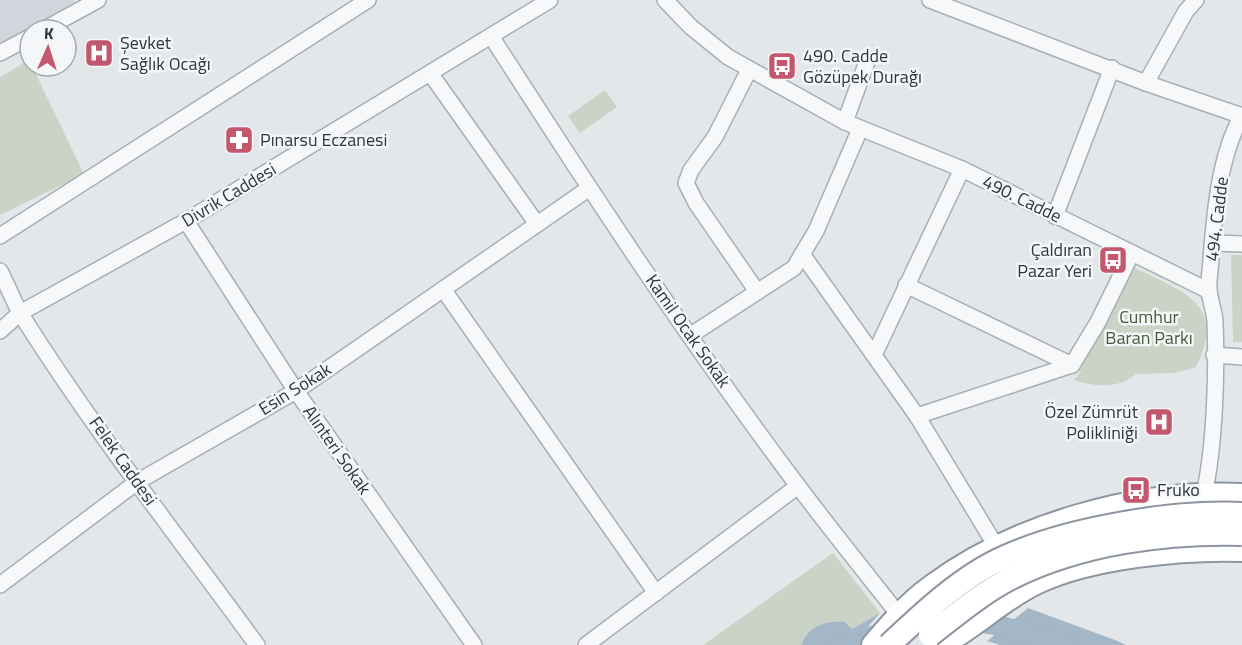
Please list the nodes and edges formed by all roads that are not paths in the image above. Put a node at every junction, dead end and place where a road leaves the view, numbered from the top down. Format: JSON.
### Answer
{"nodes":[{"id":1,"x":98,"y":0,"type":"edge"},
{"id":2,"x":368,"y":0,"type":"edge"},
{"id":3,"x":665,"y":0,"type":"edge"},
{"id":4,"x":930,"y":0,"type":"edge"},
{"id":5,"x":1196,"y":0,"type":"edge"},
{"id":6,"x":548,"y":1,"type":"edge"},
{"id":7,"x":81,"y":4,"type":"edge"},
{"id":8,"x":61,"y":18,"type":"edge"},
{"id":9,"x":491,"y":36,"type":"junction"},
{"id":10,"x":18,"y":43,"type":"edge"},
{"id":11,"x":0,"y":53,"type":"edge"},
{"id":12,"x":868,"y":59,"type":"dead end"},
{"id":13,"x":1112,"y":68,"type":"junction"},
{"id":14,"x":749,"y":70,"type":"junction"},
{"id":15,"x":430,"y":73,"type":"junction"},
{"id":16,"x":1146,"y":83,"type":"junction"},
{"id":17,"x":1242,"y":116,"type":"edge"},
{"id":18,"x":845,"y":122,"type":"junction"},
{"id":19,"x":860,"y":129,"type":"junction"},
{"id":20,"x":962,"y":170,"type":"junction"},
{"id":21,"x":588,"y":189,"type":"junction"},
{"id":22,"x":1055,"y":216,"type":"junction"},
{"id":23,"x":186,"y":221,"type":"junction"},
{"id":24,"x":537,"y":224,"type":"junction"},
{"id":25,"x":0,"y":236,"type":"edge"},
{"id":26,"x":1212,"y":243,"type":"junction"},
{"id":27,"x":1242,"y":244,"type":"edge"},
{"id":28,"x":1132,"y":253,"type":"junction"},
{"id":29,"x":802,"y":254,"type":"junction"},
{"id":30,"x":0,"y":271,"type":"edge"},
{"id":31,"x":906,"y":285,"type":"junction"},
{"id":32,"x":442,"y":289,"type":"junction"},
{"id":33,"x":756,"y":290,"type":"junction"},
{"id":34,"x":1209,"y":291,"type":"junction"},
{"id":35,"x":20,"y":314,"type":"junction"},
{"id":36,"x":0,"y":331,"type":"edge"},
{"id":37,"x":691,"y":335,"type":"junction"},
{"id":38,"x":874,"y":355,"type":"junction"},
{"id":39,"x":1214,"y":356,"type":"junction"},
{"id":40,"x":1242,"y":357,"type":"edge"},
{"id":41,"x":1072,"y":365,"type":"junction"},
{"id":42,"x":296,"y":391,"type":"junction"},
{"id":43,"x":917,"y":416,"type":"junction"},
{"id":44,"x":137,"y":482,"type":"junction"},
{"id":45,"x":798,"y":486,"type":"junction"},
{"id":46,"x":1204,"y":495,"type":"junction"},
{"id":47,"x":1242,"y":495,"type":"edge"},
{"id":48,"x":1149,"y":500,"type":"junction"},
{"id":49,"x":1242,"y":514,"type":"edge"},
{"id":50,"x":1242,"y":534,"type":"edge"},
{"id":51,"x":996,"y":546,"type":"junction"},
{"id":52,"x":1208,"y":550,"type":"junction"},
{"id":53,"x":1242,"y":550,"type":"edge"},
{"id":54,"x":1152,"y":555,"type":"junction"},
{"id":55,"x":0,"y":585,"type":"edge"},
{"id":56,"x":656,"y":593,"type":"junction"},
{"id":57,"x":896,"y":618,"type":"junction"},
{"id":58,"x":943,"y":641,"type":"edge"},
{"id":59,"x":257,"y":645,"type":"edge"},
{"id":60,"x":474,"y":645,"type":"edge"},
{"id":61,"x":586,"y":645,"type":"edge"},
{"id":62,"x":873,"y":645,"type":"edge"},
{"id":63,"x":889,"y":645,"type":"edge"}],
"edges":[{"from":1,"to":7,"type":"street"},
{"from":2,"to":25,"type":"street"},
{"from":3,"to":14,"type":"street","name":"490. Cadde"},
{"from":4,"to":13,"type":"street"},
{"from":5,"to":16,"type":"street"},
{"from":6,"to":9,"type":"street","name":"Divrik Caddesi"},
{"from":7,"to":8,"type":"street"},
{"from":9,"to":15,"type":"street","name":"Divrik Caddesi"},
{"from":9,"to":21,"type":"street","name":"Kamil Ocak Sokak"},
{"from":10,"to":11,"type":"street"},
{"from":12,"to":18,"type":"street"},
{"from":13,"to":16,"type":"street"},
{"from":13,"to":22,"type":"street"},
{"from":14,"to":18,"type":"street","name":"490. Cadde"},
{"from":14,"to":33,"type":"street"},
{"from":15,"to":23,"type":"street","name":"Divrik Caddesi"},
{"from":15,"to":24,"type":"street"},
{"from":16,"to":17,"type":"street"},
{"from":17,"to":26,"type":"street","name":"494. Cadde"},
{"from":18,"to":19,"type":"street","name":"490. Cadde"},
{"from":19,"to":20,"type":"street","name":"490. Cadde"},
{"from":19,"to":29,"type":"street"},
{"from":20,"to":22,"type":"street","name":"490. Cadde"},
{"from":20,"to":31,"type":"street"},
{"from":21,"to":24,"type":"street","name":"Esin Sokak"},
{"from":21,"to":37,"type":"street","name":"Kamil Ocak Sokak"},
{"from":22,"to":28,"type":"street","name":"490. Cadde"},
{"from":23,"to":35,"type":"street","name":"Divrik Caddesi"},
{"from":23,"to":42,"type":"street","name":"Alınteri Sokak"},
{"from":24,"to":32,"type":"street","name":"Esin Sokak"},
{"from":26,"to":27,"type":"street"},
{"from":26,"to":34,"type":"street","name":"494. Cadde"},
{"from":28,"to":34,"type":"street","name":"490. Cadde"},
{"from":28,"to":41,"type":"street"},
{"from":29,"to":33,"type":"street"},
{"from":29,"to":38,"type":"street"},
{"from":30,"to":35,"type":"street","name":"Felek Caddesi"},
{"from":31,"to":38,"type":"street"},
{"from":31,"to":41,"type":"street"},
{"from":32,"to":42,"type":"street","name":"Esin Sokak"},
{"from":32,"to":56,"type":"street"},
{"from":33,"to":37,"type":"street"},
{"from":34,"to":39,"type":"street"},
{"from":35,"to":36,"type":"street","name":"Divrik Caddesi"},
{"from":35,"to":44,"type":"street","name":"Felek Caddesi"},
{"from":37,"to":45,"type":"street","name":"Kamil Ocak Sokak"},
{"from":38,"to":43,"type":"street"},
{"from":39,"to":40,"type":"street"},
{"from":39,"to":46,"type":"street"},
{"from":41,"to":43,"type":"street"},
{"from":42,"to":44,"type":"street","name":"Esin Sokak"},
{"from":42,"to":60,"type":"street","name":"Alınteri Sokak"},
{"from":43,"to":51,"type":"street"},
{"from":44,"to":55,"type":"street","name":"Esin Sokak"},
{"from":44,"to":59,"type":"street","name":"Felek Caddesi"},
{"from":45,"to":56,"type":"street"},
{"from":45,"to":57,"type":"street","name":"Kamil Ocak Sokak"},
{"from":46,"to":47,"type":"highway"},
{"from":46,"to":48,"type":"highway"},
{"from":46,"to":52,"type":"highway"},
{"from":46,"to":52,"type":"highway"},
{"from":48,"to":51,"type":"highway"},
{"from":48,"to":54,"type":"highway"},
{"from":49,"to":63,"type":"highway","bridge":true},
{"from":50,"to":58,"type":"highway","bridge":true},
{"from":51,"to":57,"type":"highway"},
{"from":52,"to":53,"type":"highway"},
{"from":52,"to":54,"type":"highway"},
{"from":54,"to":58,"type":"highway"},
{"from":56,"to":61,"type":"street"},
{"from":57,"to":62,"type":"highway"}]}
